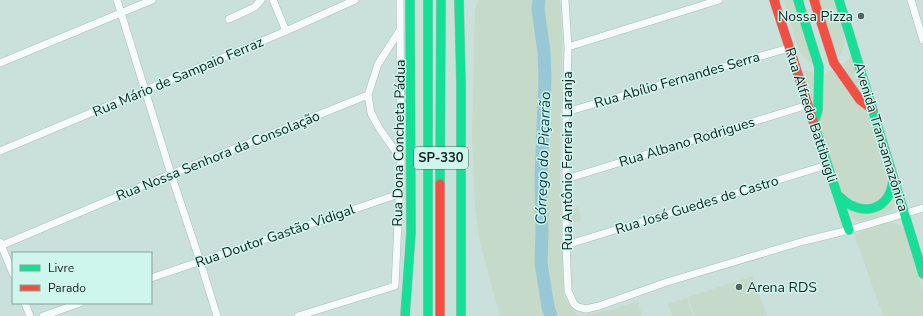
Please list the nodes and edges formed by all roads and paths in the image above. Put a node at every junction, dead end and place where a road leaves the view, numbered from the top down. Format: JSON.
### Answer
{"nodes":[{"id":1,"x":117,"y":0,"type":"edge"},
{"id":2,"x":152,"y":0,"type":"edge"},
{"id":3,"x":261,"y":0,"type":"edge"},
{"id":4,"x":273,"y":0,"type":"edge"},
{"id":5,"x":355,"y":0,"type":"edge"},
{"id":6,"x":400,"y":0,"type":"edge"},
{"id":7,"x":410,"y":0,"type":"edge"},
{"id":8,"x":428,"y":0,"type":"edge"},
{"id":9,"x":441,"y":0,"type":"edge"},
{"id":10,"x":459,"y":0,"type":"edge"},
{"id":11,"x":466,"y":0,"type":"edge"},
{"id":12,"x":565,"y":0,"type":"edge"},
{"id":13,"x":719,"y":0,"type":"edge"},
{"id":14,"x":774,"y":0,"type":"edge"},
{"id":15,"x":798,"y":0,"type":"edge"},
{"id":16,"x":814,"y":0,"type":"edge"},
{"id":17,"x":839,"y":0,"type":"edge"},
{"id":18,"x":910,"y":0,"type":"edge"},
{"id":19,"x":120,"y":13,"type":"junction"},
{"id":20,"x":229,"y":18,"type":"dead end"},
{"id":21,"x":400,"y":30,"type":"junction"},
{"id":22,"x":286,"y":31,"type":"junction"},
{"id":23,"x":923,"y":40,"type":"edge"},
{"id":24,"x":568,"y":47,"type":"junction"},
{"id":25,"x":789,"y":48,"type":"junction"},
{"id":26,"x":0,"y":63,"type":"edge"},
{"id":27,"x":461,"y":84,"type":"junction"},
{"id":28,"x":145,"y":91,"type":"junction"},
{"id":29,"x":368,"y":95,"type":"junction"},
{"id":30,"x":808,"y":105,"type":"junction"},
{"id":31,"x":872,"y":109,"type":"junction"},
{"id":32,"x":566,"y":112,"type":"junction"},
{"id":33,"x":814,"y":122,"type":"junction"},
{"id":34,"x":0,"y":151,"type":"edge"},
{"id":35,"x":401,"y":159,"type":"junction"},
{"id":36,"x":827,"y":165,"type":"junction"},
{"id":37,"x":171,"y":174,"type":"junction"},
{"id":38,"x":893,"y":176,"type":"junction"},
{"id":39,"x":566,"y":179,"type":"junction"},
{"id":40,"x":834,"y":187,"type":"junction"},
{"id":41,"x":399,"y":194,"type":"junction"},
{"id":42,"x":923,"y":208,"type":"edge"},
{"id":43,"x":904,"y":214,"type":"junction"},
{"id":44,"x":849,"y":230,"type":"junction"},
{"id":45,"x":411,"y":233,"type":"junction"},
{"id":46,"x":1,"y":245,"type":"edge"},
{"id":47,"x":566,"y":245,"type":"junction"},
{"id":48,"x":200,"y":261,"type":"junction"},
{"id":49,"x":12,"y":272,"type":"edge"},
{"id":50,"x":923,"y":274,"type":"edge"},
{"id":51,"x":152,"y":278,"type":"edge"},
{"id":52,"x":25,"y":304,"type":"edge"},
{"id":53,"x":77,"y":304,"type":"edge"},
{"id":54,"x":30,"y":316,"type":"edge"},
{"id":55,"x":43,"y":316,"type":"edge"},
{"id":56,"x":217,"y":316,"type":"edge"},
{"id":57,"x":298,"y":316,"type":"edge"},
{"id":58,"x":405,"y":316,"type":"edge"},
{"id":59,"x":414,"y":316,"type":"edge"},
{"id":60,"x":428,"y":316,"type":"edge"},
{"id":61,"x":440,"y":316,"type":"edge"},
{"id":62,"x":461,"y":316,"type":"edge"}],
"edges":[{"from":1,"to":19,"type":"street"},
{"from":2,"to":19,"type":"street"},
{"from":3,"to":20,"type":"street"},
{"from":4,"to":22,"type":"street"},
{"from":5,"to":22,"type":"street","name":"Rua Mário de Sampaio Ferraz"},
{"from":6,"to":21,"type":"street","name":"Rua Dona Concheta Pádua"},
{"from":7,"to":45,"type":"main road"},
{"from":8,"to":60,"type":"main road","number":"SP-330"},
{"from":9,"to":61,"type":"main road","number":"SP-330"},
{"from":10,"to":27,"type":"main road"},
{"from":11,"to":27,"type":"main road"},
{"from":12,"to":24,"type":"street","name":"Rua Antônio Ferreira Laranja"},
{"from":13,"to":24,"type":"street"},
{"from":14,"to":25,"type":"main road","name":"Rua Alfredo Battibugli"},
{"from":15,"to":33,"type":"main road"},
{"from":16,"to":31,"type":"main road"},
{"from":17,"to":31,"type":"main road","name":"Avenida Transamazônica"},
{"from":18,"to":23,"type":"street"},
{"from":19,"to":26,"type":"street"},
{"from":19,"to":28,"type":"street"},
{"from":21,"to":29,"type":"street"},
{"from":21,"to":35,"type":"street","name":"Rua Dona Concheta Pádua"},
{"from":22,"to":28,"type":"street","name":"Rua Mário de Sampaio Ferraz"},
{"from":24,"to":32,"type":"street","name":"Rua Antônio Ferreira Laranja"},
{"from":25,"to":30,"type":"main road","name":"Rua Alfredo Battibugli"},
{"from":25,"to":32,"type":"street","name":"Rua Abílio Fernandes Serra"},
{"from":27,"to":62,"type":"main road"},
{"from":28,"to":34,"type":"street","name":"Rua Mário de Sampaio Ferraz"},
{"from":28,"to":37,"type":"street"},
{"from":29,"to":35,"type":"street"},
{"from":29,"to":37,"type":"street","name":"Rua Nossa Senhora da Consolação"},
{"from":30,"to":33,"type":"main road","name":"Rua Alfredo Battibugli"},
{"from":30,"to":39,"type":"street","name":"Rua Albano Rodrigues"},
{"from":31,"to":38,"type":"main road","name":"Avenida Transamazônica"},
{"from":32,"to":39,"type":"street","name":"Rua Antônio Ferreira Laranja"},
{"from":33,"to":36,"type":"main road","name":"Rua Alfredo Battibugli"},
{"from":35,"to":41,"type":"street","name":"Rua Dona Concheta Pádua"},
{"from":36,"to":40,"type":"main road","name":"Rua Alfredo Battibugli"},
{"from":36,"to":47,"type":"street","name":"Rua José Guedes de Castro"},
{"from":37,"to":46,"type":"street","name":"Rua Nossa Senhora da Consolação"},
{"from":37,"to":48,"type":"street"},
{"from":38,"to":40,"type":"main road"},
{"from":38,"to":43,"type":"main road","name":"Avenida Transamazônica"},
{"from":39,"to":47,"type":"street","name":"Rua Antônio Ferreira Laranja"},
{"from":40,"to":44,"type":"main road","name":"Rua Alfredo Battibugli"},
{"from":41,"to":48,"type":"street","name":"Rua Doutor Gastão Vidigal"},
{"from":41,"to":57,"type":"street","name":"Rua Dona Concheta Pádua"},
{"from":42,"to":43,"type":"street"},
{"from":43,"to":44,"type":"street"},
{"from":43,"to":50,"type":"main road","name":"Avenida Transamazônica"},
{"from":44,"to":47,"type":"street","name":"Rua Antônio Ferreira Laranja"},
{"from":45,"to":58,"type":"main road"},
{"from":45,"to":59,"type":"main road"},
{"from":46,"to":49,"type":"street"},
{"from":48,"to":51,"type":"street","name":"Rua Doutor Gastão Vidigal"},
{"from":48,"to":56,"type":"street"},
{"from":52,"to":54,"type":"street"},
{"from":53,"to":55,"type":"street"}]}
